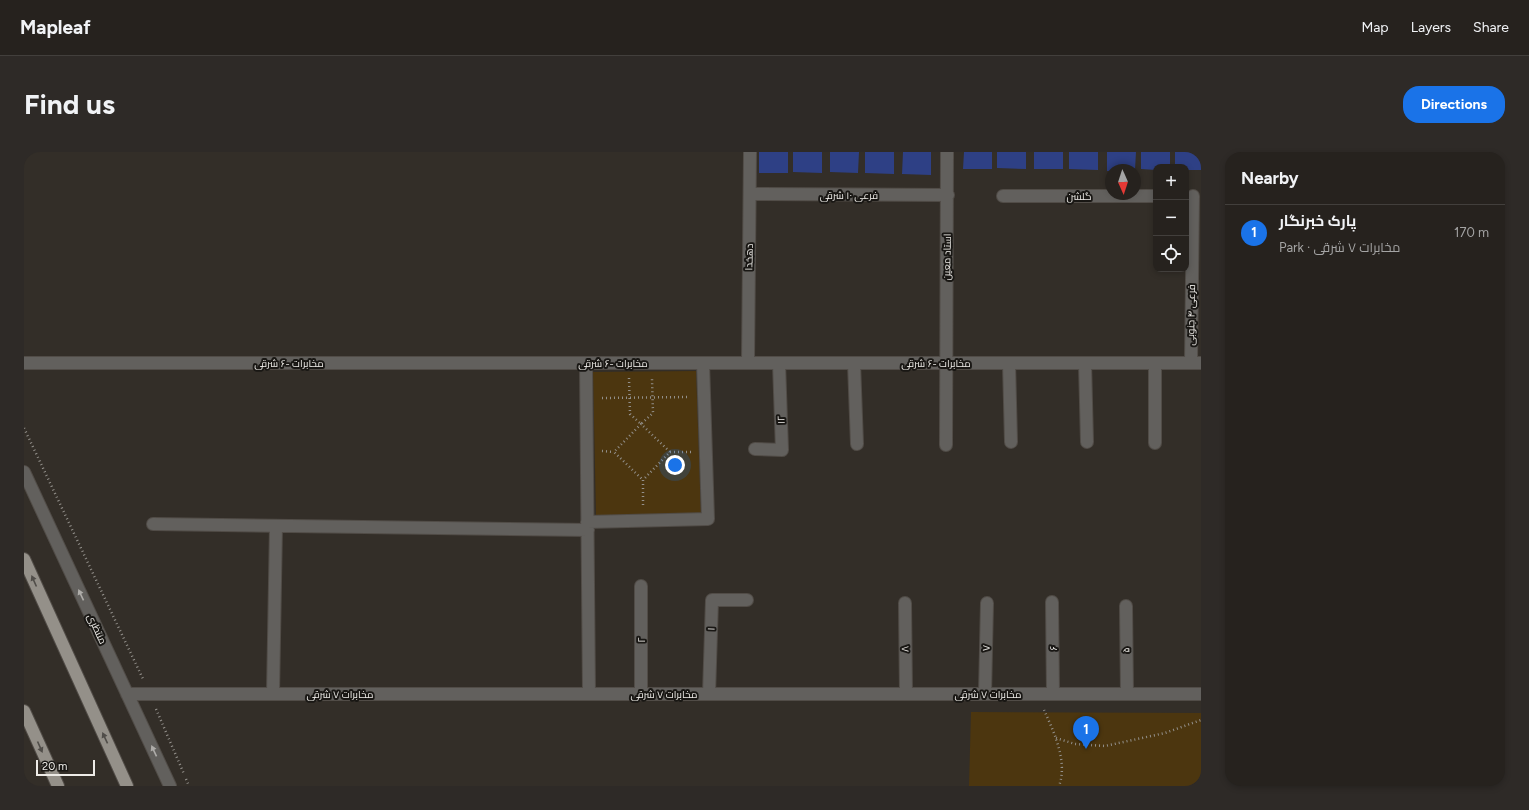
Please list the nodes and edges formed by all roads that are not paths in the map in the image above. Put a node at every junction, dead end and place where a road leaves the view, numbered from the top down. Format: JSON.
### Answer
{"nodes":[{"id":1,"x":750,"y":152,"type":"edge"},
{"id":2,"x":947,"y":152,"type":"edge"},
{"id":3,"x":750,"y":194,"type":"junction"},
{"id":4,"x":948,"y":195,"type":"junction"},
{"id":5,"x":1003,"y":196,"type":"dead end"},
{"id":6,"x":1153,"y":196,"type":"edge"},
{"id":7,"x":1193,"y":196,"type":"edge"},
{"id":8,"x":1085,"y":362,"type":"junction"},
{"id":9,"x":1155,"y":362,"type":"junction"},
{"id":10,"x":24,"y":363,"type":"edge"},
{"id":11,"x":586,"y":363,"type":"junction"},
{"id":12,"x":703,"y":363,"type":"junction"},
{"id":13,"x":748,"y":363,"type":"junction"},
{"id":14,"x":779,"y":363,"type":"junction"},
{"id":15,"x":854,"y":363,"type":"junction"},
{"id":16,"x":946,"y":363,"type":"junction"},
{"id":17,"x":1009,"y":363,"type":"junction"},
{"id":18,"x":1196,"y":363,"type":"edge"},
{"id":19,"x":1010,"y":442,"type":"dead end"},
{"id":20,"x":1087,"y":442,"type":"dead end"},
{"id":21,"x":1155,"y":443,"type":"dead end"},
{"id":22,"x":858,"y":444,"type":"dead end"},
{"id":23,"x":946,"y":445,"type":"dead end"},
{"id":24,"x":755,"y":449,"type":"dead end"},
{"id":25,"x":24,"y":472,"type":"edge"},
{"id":26,"x":153,"y":524,"type":"dead end"},
{"id":27,"x":276,"y":526,"type":"junction"},
{"id":28,"x":588,"y":526,"type":"junction"},
{"id":29,"x":24,"y":559,"type":"edge"},
{"id":30,"x":641,"y":586,"type":"dead end"},
{"id":31,"x":747,"y":600,"type":"dead end"},
{"id":32,"x":1052,"y":602,"type":"dead end"},
{"id":33,"x":904,"y":603,"type":"dead end"},
{"id":34,"x":988,"y":603,"type":"dead end"},
{"id":35,"x":1126,"y":606,"type":"dead end"},
{"id":36,"x":127,"y":694,"type":"junction"},
{"id":37,"x":273,"y":694,"type":"junction"},
{"id":38,"x":590,"y":694,"type":"junction"},
{"id":39,"x":641,"y":694,"type":"junction"},
{"id":40,"x":709,"y":694,"type":"junction"},
{"id":41,"x":906,"y":694,"type":"junction"},
{"id":42,"x":985,"y":694,"type":"junction"},
{"id":43,"x":1053,"y":694,"type":"junction"},
{"id":44,"x":1127,"y":694,"type":"junction"},
{"id":45,"x":1201,"y":694,"type":"edge"},
{"id":46,"x":24,"y":711,"type":"edge"},
{"id":47,"x":58,"y":786,"type":"edge"},
{"id":48,"x":127,"y":786,"type":"edge"},
{"id":49,"x":170,"y":786,"type":"edge"}],
"edges":[{"from":1,"to":3,"type":"street","name":"دهخدا"},
{"from":2,"to":4,"type":"street","name":"استاد معین"},
{"from":3,"to":4,"type":"street","name":"فرعی ۱۰ شرقی"},
{"from":3,"to":13,"type":"street","name":"دهخدا"},
{"from":4,"to":16,"type":"street","name":"استاد معین"},
{"from":5,"to":6,"type":"street","name":"گلشن"},
{"from":7,"to":18,"type":"street","name":"فرعی ۴ جنوبی"},
{"from":8,"to":9,"type":"street","name":"مخابرات -۶ شرقی"},
{"from":8,"to":17,"type":"street","name":"مخابرات -۶ شرقی"},
{"from":8,"to":20,"type":"street"},
{"from":9,"to":18,"type":"street","name":"مخابرات -۶ شرقی"},
{"from":9,"to":21,"type":"street"},
{"from":10,"to":11,"type":"street","name":"مخابرات -۶ شرقی"},
{"from":11,"to":12,"type":"street","name":"مخابرات -۶ شرقی"},
{"from":11,"to":28,"type":"street"},
{"from":12,"to":13,"type":"street","name":"مخابرات -۶ شرقی"},
{"from":12,"to":28,"type":"street"},
{"from":13,"to":14,"type":"street","name":"مخابرات -۶ شرقی"},
{"from":14,"to":15,"type":"street","name":"مخابرات -۶ شرقی"},
{"from":14,"to":24,"type":"street","name":"۱۲"},
{"from":15,"to":16,"type":"street","name":"مخابرات -۶ شرقی"},
{"from":15,"to":22,"type":"street"},
{"from":16,"to":17,"type":"street","name":"مخابرات -۶ شرقی"},
{"from":16,"to":23,"type":"street","name":"استاد معین"},
{"from":17,"to":19,"type":"street"},
{"from":36,"to":25,"type":"street","name":"منتظری","one_way":true},
{"from":26,"to":27,"type":"street"},
{"from":27,"to":28,"type":"street"},
{"from":27,"to":37,"type":"street"},
{"from":28,"to":38,"type":"street"},
{"from":48,"to":29,"type":"main road","one_way":true},
{"from":30,"to":39,"type":"street","name":"۲"},
{"from":31,"to":40,"type":"street","name":"۱"},
{"from":32,"to":43,"type":"street","name":"۶"},
{"from":33,"to":41,"type":"street","name":"۸"},
{"from":34,"to":42,"type":"street","name":"۷"},
{"from":35,"to":44,"type":"street","name":"۵"},
{"from":36,"to":37,"type":"street","name":"مخابرات ۷ شرقی"},
{"from":49,"to":36,"type":"street","name":"منتظری","one_way":true},
{"from":37,"to":38,"type":"street","name":"مخابرات ۷ شرقی"},
{"from":38,"to":39,"type":"street","name":"مخابرات ۷ شرقی"},
{"from":39,"to":40,"type":"street","name":"مخابرات ۷ شرقی"},
{"from":40,"to":41,"type":"street","name":"مخابرات ۷ شرقی"},
{"from":41,"to":42,"type":"street","name":"مخابرات ۷ شرقی"},
{"from":42,"to":43,"type":"street","name":"مخابرات ۷ شرقی"},
{"from":43,"to":44,"type":"street","name":"مخابرات ۷ شرقی"},
{"from":44,"to":45,"type":"street","name":"مخابرات ۷ شرقی"},
{"from":46,"to":47,"type":"main road","one_way":true}]}
